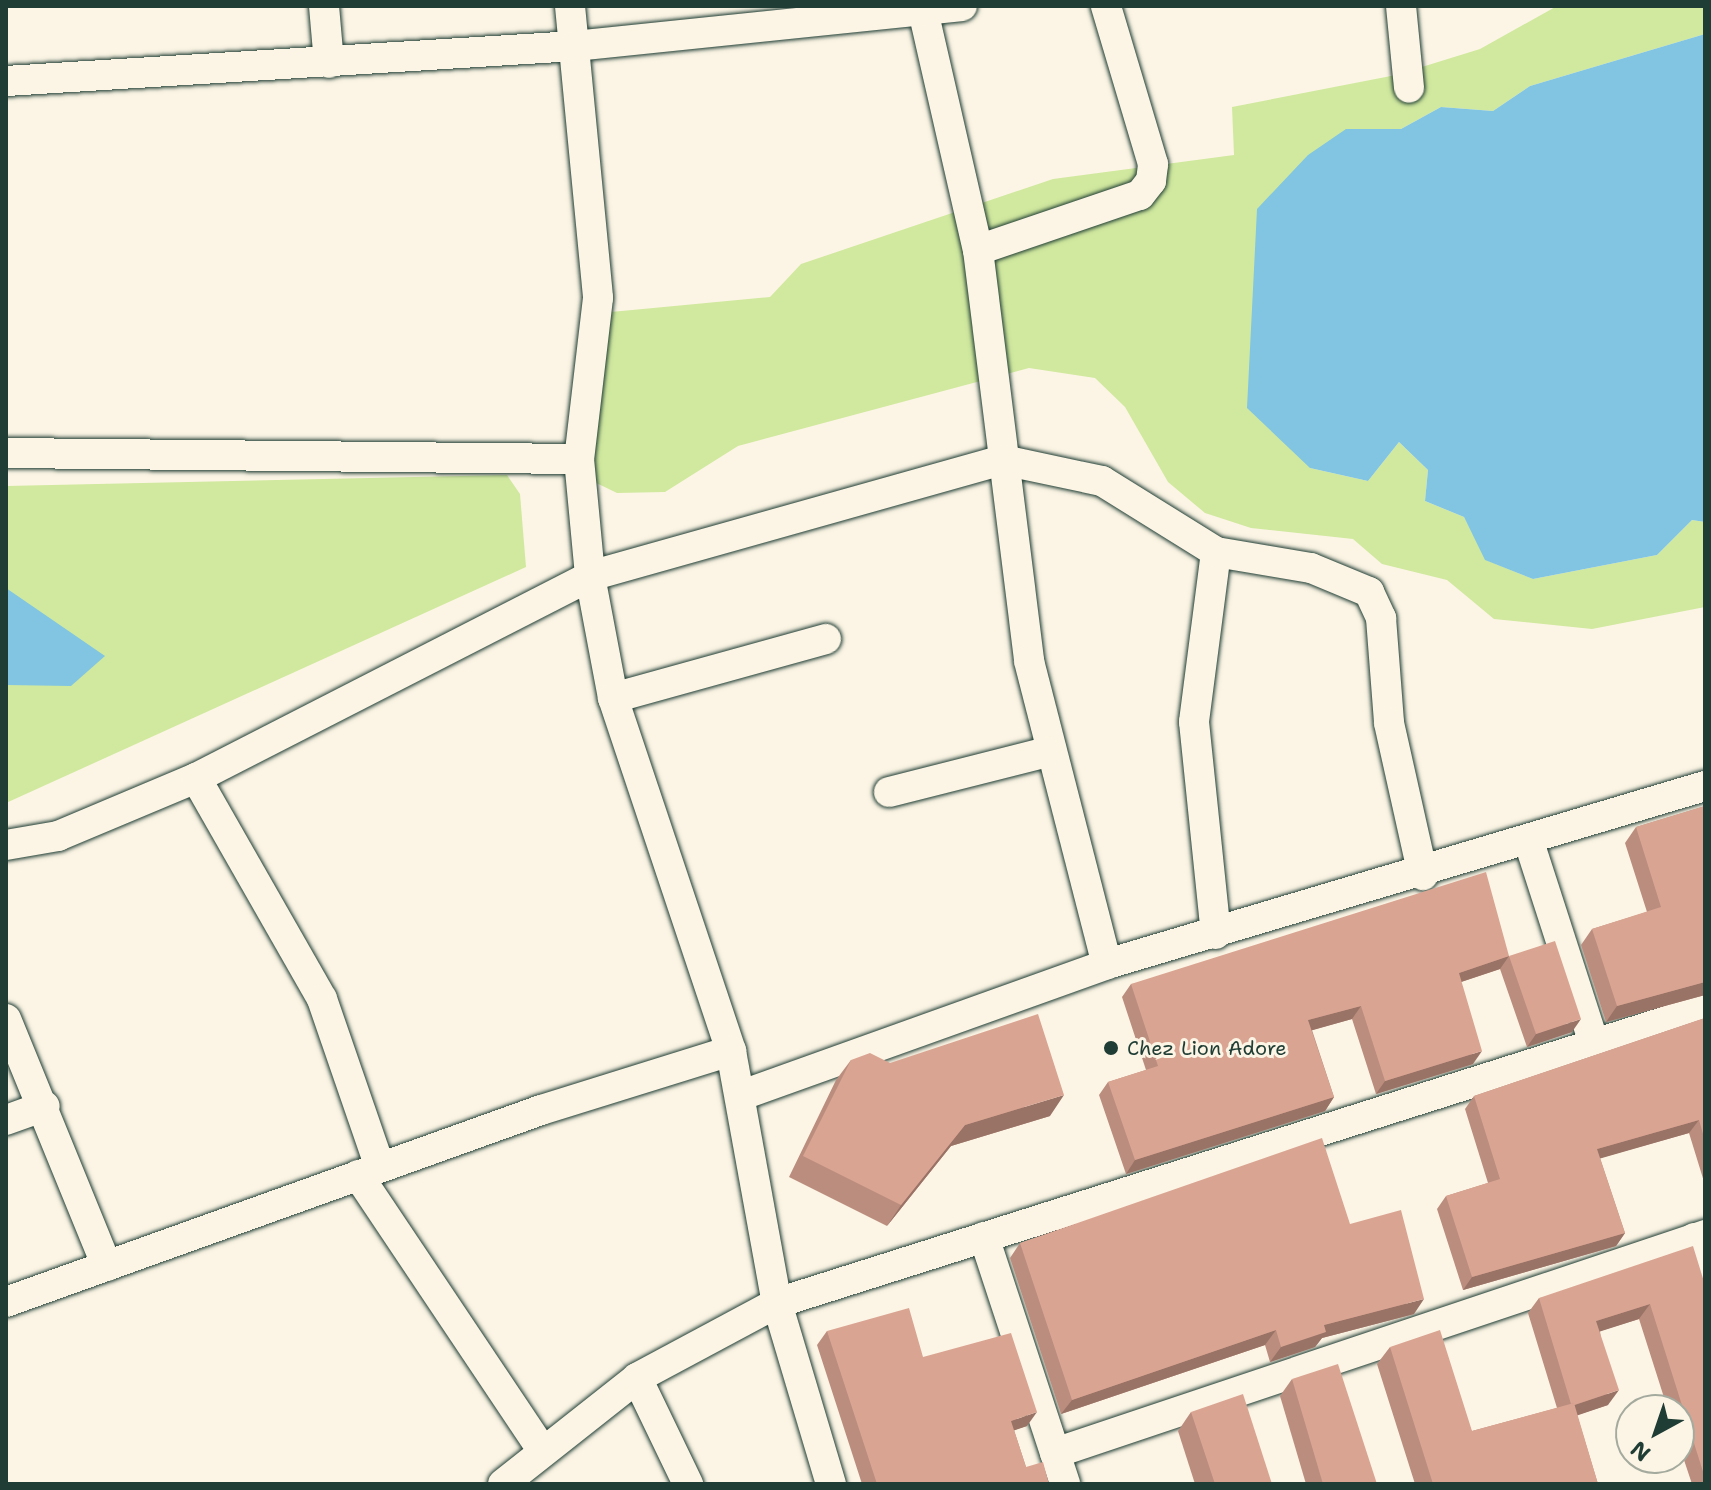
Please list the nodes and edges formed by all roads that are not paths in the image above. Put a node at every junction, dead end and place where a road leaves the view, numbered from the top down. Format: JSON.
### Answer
{"nodes":[{"id":1,"x":324,"y":6,"type":"edge"},
{"id":2,"x":570,"y":6,"type":"edge"},
{"id":3,"x":962,"y":6,"type":"edge"},
{"id":4,"x":1106,"y":6,"type":"edge"},
{"id":5,"x":1401,"y":6,"type":"edge"},
{"id":6,"x":922,"y":8,"type":"edge"},
{"id":7,"x":575,"y":46,"type":"junction"},
{"id":8,"x":329,"y":63,"type":"junction"},
{"id":9,"x":6,"y":81,"type":"edge"},
{"id":10,"x":1409,"y":88,"type":"dead end"},
{"id":11,"x":978,"y":250,"type":"junction"},
{"id":12,"x":6,"y":453,"type":"edge"},
{"id":13,"x":579,"y":459,"type":"junction"},
{"id":14,"x":1003,"y":460,"type":"junction"},
{"id":15,"x":1216,"y":552,"type":"junction"},
{"id":16,"x":590,"y":576,"type":"junction"},
{"id":17,"x":826,"y":639,"type":"dead end"},
{"id":18,"x":613,"y":698,"type":"junction"},
{"id":19,"x":1047,"y":752,"type":"junction"},
{"id":20,"x":196,"y":778,"type":"junction"},
{"id":21,"x":1705,"y":786,"type":"edge"},
{"id":22,"x":889,"y":792,"type":"dead end"},
{"id":23,"x":1529,"y":842,"type":"junction"},
{"id":24,"x":6,"y":845,"type":"edge"},
{"id":25,"x":1423,"y":875,"type":"junction"},
{"id":26,"x":1216,"y":934,"type":"junction"},
{"id":27,"x":1107,"y":964,"type":"junction"},
{"id":28,"x":1705,"y":1009,"type":"edge"},
{"id":29,"x":6,"y":1019,"type":"edge"},
{"id":30,"x":1594,"y":1043,"type":"junction"},
{"id":31,"x":731,"y":1051,"type":"junction"},
{"id":32,"x":742,"y":1095,"type":"junction"},
{"id":33,"x":45,"y":1106,"type":"junction"},
{"id":34,"x":6,"y":1120,"type":"edge"},
{"id":35,"x":369,"y":1171,"type":"junction"},
{"id":36,"x":1700,"y":1236,"type":"edge"},
{"id":37,"x":984,"y":1237,"type":"junction"},
{"id":38,"x":107,"y":1266,"type":"junction"},
{"id":39,"x":1705,"y":1273,"type":"edge"},
{"id":40,"x":6,"y":1302,"type":"edge"},
{"id":41,"x":777,"y":1303,"type":"junction"},
{"id":42,"x":637,"y":1378,"type":"junction"},
{"id":43,"x":542,"y":1450,"type":"junction"},
{"id":44,"x":1055,"y":1453,"type":"junction"},
{"id":45,"x":503,"y":1484,"type":"edge"},
{"id":46,"x":688,"y":1484,"type":"edge"},
{"id":47,"x":831,"y":1484,"type":"edge"},
{"id":48,"x":1065,"y":1484,"type":"edge"}],
"edges":[{"from":1,"to":8,"type":"street"},
{"from":2,"to":7,"type":"street"},
{"from":3,"to":6,"type":"street"},
{"from":4,"to":11,"type":"street"},
{"from":5,"to":10,"type":"street"},
{"from":6,"to":7,"type":"street"},
{"from":6,"to":11,"type":"street"},
{"from":7,"to":8,"type":"street"},
{"from":7,"to":13,"type":"street"},
{"from":8,"to":9,"type":"street"},
{"from":11,"to":14,"type":"street"},
{"from":12,"to":13,"type":"street"},
{"from":13,"to":16,"type":"street"},
{"from":14,"to":15,"type":"street"},
{"from":14,"to":16,"type":"street"},
{"from":14,"to":19,"type":"street"},
{"from":15,"to":25,"type":"street"},
{"from":15,"to":26,"type":"street"},
{"from":16,"to":18,"type":"street"},
{"from":16,"to":20,"type":"street"},
{"from":17,"to":18,"type":"street"},
{"from":18,"to":31,"type":"street"},
{"from":19,"to":22,"type":"street"},
{"from":19,"to":27,"type":"street"},
{"from":20,"to":24,"type":"street"},
{"from":20,"to":35,"type":"street"},
{"from":21,"to":23,"type":"street"},
{"from":23,"to":25,"type":"street"},
{"from":23,"to":30,"type":"street"},
{"from":25,"to":26,"type":"street"},
{"from":26,"to":27,"type":"street"},
{"from":27,"to":32,"type":"street"},
{"from":28,"to":30,"type":"street"},
{"from":29,"to":33,"type":"street"},
{"from":30,"to":37,"type":"street"},
{"from":31,"to":32,"type":"street"},
{"from":31,"to":35,"type":"street"},
{"from":32,"to":41,"type":"street"},
{"from":33,"to":34,"type":"street"},
{"from":33,"to":38,"type":"street"},
{"from":35,"to":38,"type":"street"},
{"from":35,"to":43,"type":"street"},
{"from":36,"to":39,"type":"street"},
{"from":36,"to":44,"type":"street"},
{"from":37,"to":41,"type":"street"},
{"from":37,"to":44,"type":"street"},
{"from":38,"to":40,"type":"street"},
{"from":41,"to":42,"type":"street"},
{"from":41,"to":47,"type":"street"},
{"from":42,"to":43,"type":"street"},
{"from":42,"to":46,"type":"street"},
{"from":43,"to":45,"type":"street"},
{"from":44,"to":48,"type":"street"}]}
